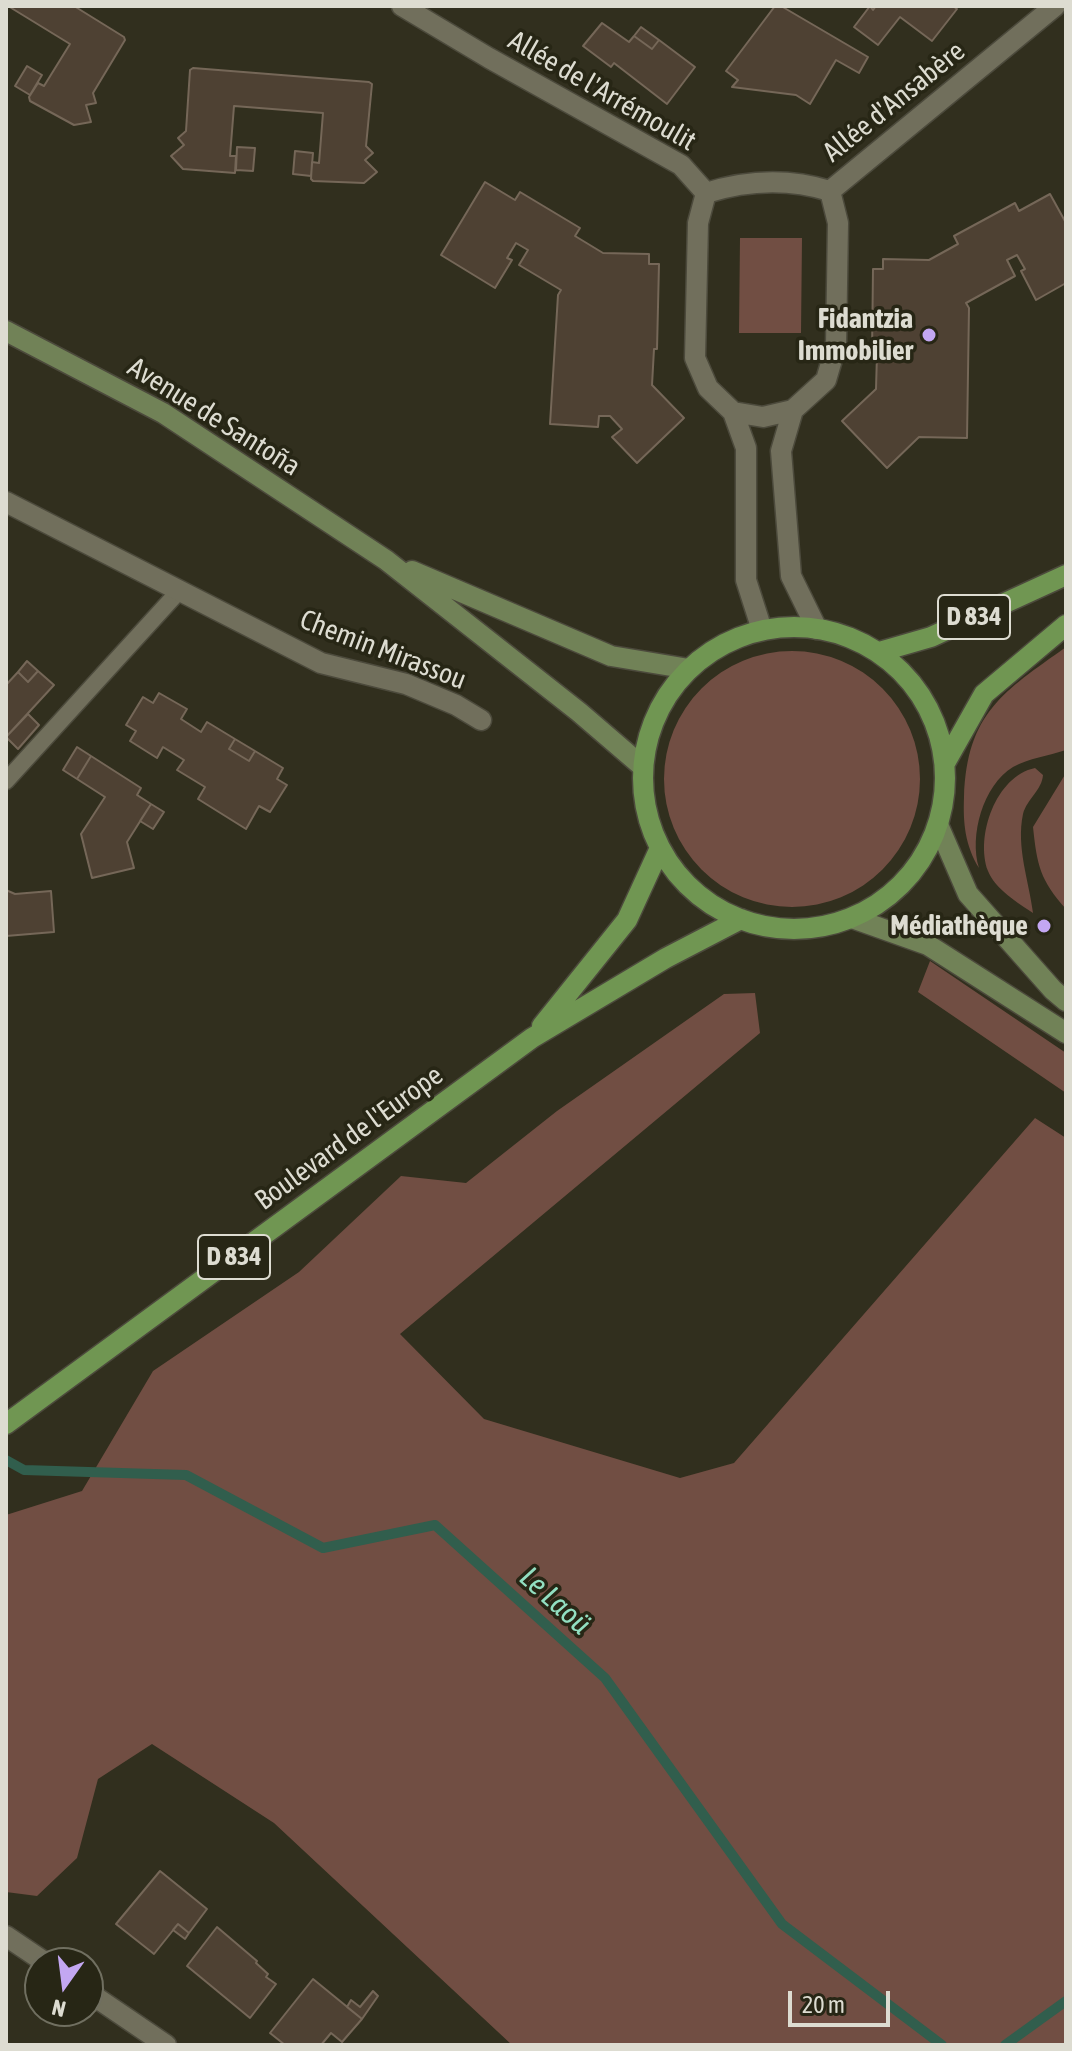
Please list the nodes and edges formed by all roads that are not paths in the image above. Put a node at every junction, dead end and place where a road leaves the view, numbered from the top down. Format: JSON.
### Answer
{"nodes":[{"id":1,"x":402,"y":6,"type":"edge"},
{"id":2,"x":1055,"y":6,"type":"edge"},
{"id":3,"x":830,"y":191,"type":"junction"},
{"id":4,"x":706,"y":193,"type":"junction"},
{"id":5,"x":6,"y":331,"type":"edge"},
{"id":6,"x":793,"y":410,"type":"junction"},
{"id":7,"x":733,"y":412,"type":"junction"},
{"id":8,"x":6,"y":502,"type":"edge"},
{"id":9,"x":386,"y":560,"type":"junction"},
{"id":10,"x":1066,"y":575,"type":"edge"},
{"id":11,"x":180,"y":590,"type":"junction"},
{"id":12,"x":1066,"y":625,"type":"edge"},
{"id":13,"x":817,"y":629,"type":"junction"},
{"id":14,"x":762,"y":630,"type":"junction"},
{"id":15,"x":879,"y":652,"type":"junction"},
{"id":16,"x":689,"y":669,"type":"junction"},
{"id":17,"x":481,"y":720,"type":"dead end"},
{"id":18,"x":945,"y":763,"type":"junction"},
{"id":19,"x":643,"y":767,"type":"junction"},
{"id":20,"x":6,"y":781,"type":"edge"},
{"id":21,"x":939,"y":827,"type":"junction"},
{"id":22,"x":660,"y":848,"type":"junction"},
{"id":23,"x":852,"y":918,"type":"junction"},
{"id":24,"x":741,"y":919,"type":"junction"},
{"id":25,"x":1066,"y":1001,"type":"edge"},
{"id":26,"x":1066,"y":1033,"type":"edge"},
{"id":27,"x":532,"y":1038,"type":"junction"},
{"id":28,"x":6,"y":1424,"type":"edge"},
{"id":29,"x":6,"y":1936,"type":"edge"},
{"id":30,"x":24,"y":1948,"type":"edge"},
{"id":31,"x":104,"y":2003,"type":"edge"},
{"id":32,"x":166,"y":2045,"type":"edge"}],
"edges":[{"from":1,"to":4,"type":"street","name":"Allée de l'Arrémoulit"},
{"from":2,"to":3,"type":"street","name":"Allée d'Ansabère"},
{"from":3,"to":4,"type":"street"},
{"from":3,"to":6,"type":"street","name":"Allée d'Ansabère"},
{"from":4,"to":7,"type":"street","name":"Allée de l'Arrémoulit"},
{"from":5,"to":9,"type":"main road","name":"Avenue de Santoña"},
{"from":6,"to":7,"type":"street"},
{"from":6,"to":13,"type":"street"},
{"from":7,"to":14,"type":"street","name":"Allée de l'Arrémoulit"},
{"from":8,"to":11,"type":"street","name":"Chemin Mirassou"},
{"from":9,"to":16,"type":"main road","name":"Avenue de Santoña"},
{"from":9,"to":19,"type":"main road","name":"Avenue de Santoña"},
{"from":10,"to":15,"type":"main road","number":"D 834"},
{"from":11,"to":17,"type":"street","name":"Chemin Mirassou"},
{"from":11,"to":20,"type":"lane"},
{"from":12,"to":18,"type":"main road","number":"D 834"},
{"from":13,"to":14,"type":"main road"},
{"from":13,"to":15,"type":"main road"},
{"from":14,"to":16,"type":"main road"},
{"from":15,"to":18,"type":"main road"},
{"from":16,"to":19,"type":"main road"},
{"from":18,"to":21,"type":"main road"},
{"from":19,"to":22,"type":"main road"},
{"from":21,"to":23,"type":"main road"},
{"from":21,"to":25,"type":"main road"},
{"from":22,"to":24,"type":"main road"},
{"from":22,"to":27,"type":"main road","name":"Boulevard de l'Europe","number":"D 834"},
{"from":23,"to":24,"type":"main road"},
{"from":23,"to":26,"type":"main road"},
{"from":24,"to":27,"type":"main road","name":"Boulevard de l'Europe","number":"D 834"},
{"from":27,"to":28,"type":"main road","name":"Boulevard de l'Europe","number":"D 834"},
{"from":29,"to":30,"type":"street"},
{"from":31,"to":32,"type":"street"}]}
